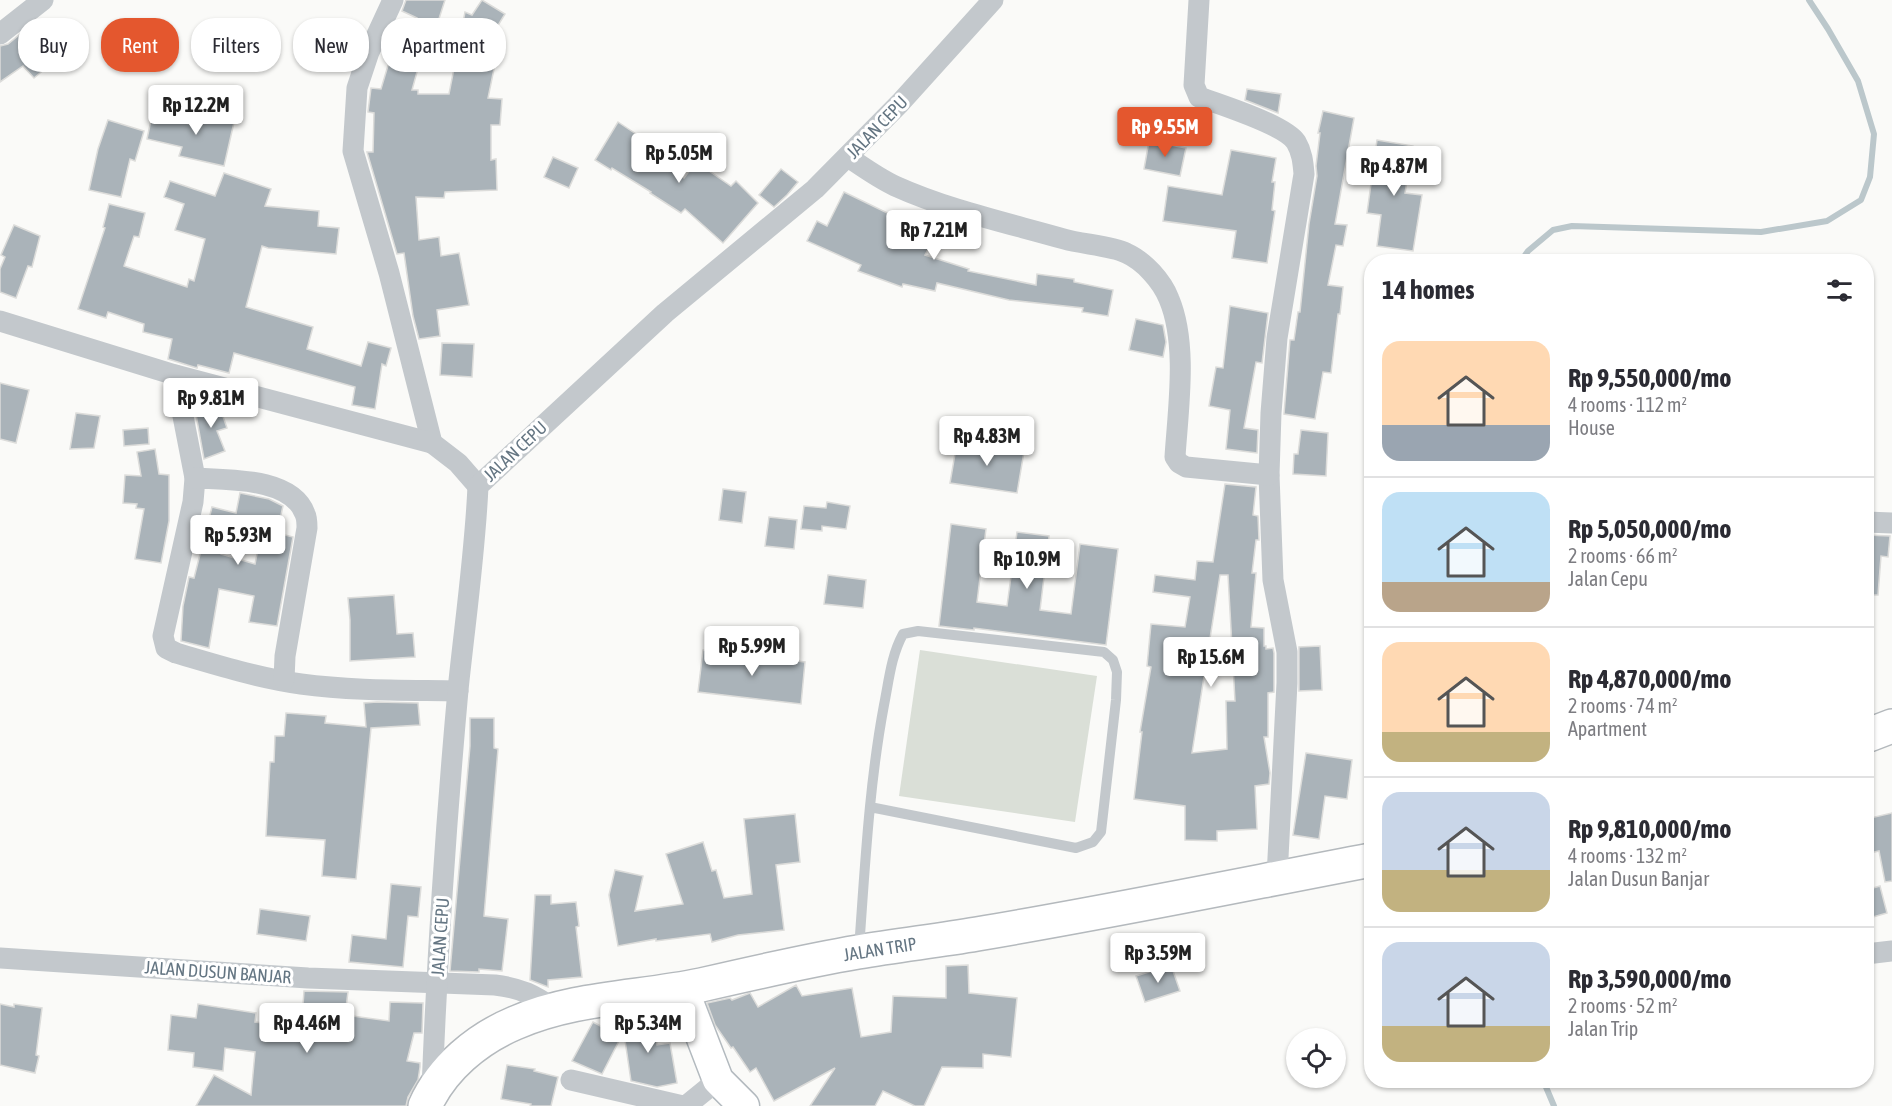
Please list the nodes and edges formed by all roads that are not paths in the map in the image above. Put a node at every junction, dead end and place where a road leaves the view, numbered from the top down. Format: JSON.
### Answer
{"nodes":[{"id":1,"x":43,"y":0,"type":"edge"},
{"id":2,"x":393,"y":0,"type":"edge"},
{"id":3,"x":993,"y":0,"type":"edge"},
{"id":4,"x":1198,"y":0,"type":"edge"},
{"id":5,"x":0,"y":34,"type":"edge"},
{"id":6,"x":848,"y":157,"type":"junction"},
{"id":7,"x":0,"y":321,"type":"edge"},
{"id":8,"x":175,"y":375,"type":"junction"},
{"id":9,"x":432,"y":443,"type":"junction"},
{"id":10,"x":1269,"y":475,"type":"junction"},
{"id":11,"x":195,"y":478,"type":"junction"},
{"id":12,"x":478,"y":486,"type":"junction"},
{"id":13,"x":1874,"y":522,"type":"edge"},
{"id":14,"x":1892,"y":523,"type":"edge"},
{"id":15,"x":284,"y":680,"type":"junction"},
{"id":16,"x":458,"y":692,"type":"junction"},
{"id":17,"x":1892,"y":726,"type":"edge"},
{"id":18,"x":1874,"y":733,"type":"edge"},
{"id":19,"x":870,"y":807,"type":"junction"},
{"id":20,"x":1364,"y":861,"type":"edge"},
{"id":21,"x":1277,"y":878,"type":"junction"},
{"id":22,"x":1892,"y":951,"type":"edge"},
{"id":23,"x":859,"y":952,"type":"junction"},
{"id":24,"x":1874,"y":953,"type":"edge"},
{"id":25,"x":0,"y":958,"type":"edge"},
{"id":26,"x":436,"y":982,"type":"junction"},
{"id":27,"x":683,"y":989,"type":"junction"},
{"id":28,"x":556,"y":1010,"type":"junction"},
{"id":29,"x":571,"y":1080,"type":"dead end"},
{"id":30,"x":718,"y":1080,"type":"junction"},
{"id":31,"x":429,"y":1098,"type":"edge"},
{"id":32,"x":684,"y":1106,"type":"edge"},
{"id":33,"x":744,"y":1106,"type":"edge"}],
"edges":[{"from":1,"to":5,"type":"street"},
{"from":2,"to":9,"type":"street"},
{"from":3,"to":6,"type":"street","name":"JALAN CEPU"},
{"from":4,"to":10,"type":"street"},
{"from":6,"to":10,"type":"street"},
{"from":6,"to":12,"type":"street","name":"JALAN CEPU"},
{"from":7,"to":8,"type":"street"},
{"from":8,"to":9,"type":"street"},
{"from":8,"to":11,"type":"street"},
{"from":9,"to":12,"type":"street"},
{"from":10,"to":21,"type":"street"},
{"from":11,"to":15,"type":"street"},
{"from":11,"to":15,"type":"street"},
{"from":12,"to":16,"type":"street","name":"JALAN CEPU"},
{"from":13,"to":14,"type":"street"},
{"from":15,"to":16,"type":"street"},
{"from":16,"to":26,"type":"street","name":"JALAN CEPU"},
{"from":17,"to":18,"type":"highway"},
{"from":19,"to":19,"type":"lane"},
{"from":19,"to":23,"type":"lane"},
{"from":20,"to":21,"type":"highway","name":"JALAN TRIP"},
{"from":21,"to":23,"type":"highway","name":"JALAN TRIP"},
{"from":22,"to":24,"type":"street"},
{"from":23,"to":27,"type":"highway","name":"JALAN TRIP"},
{"from":25,"to":26,"type":"street","name":"JALAN DUSUN BANJAR"},
{"from":26,"to":28,"type":"street","name":"JALAN DUSUN BANJAR"},
{"from":26,"to":31,"type":"street","name":"JALAN CEPU"},
{"from":27,"to":28,"type":"highway","name":"JALAN TRIP"},
{"from":27,"to":30,"type":"main road"},
{"from":28,"to":31,"type":"highway","name":"JALAN TRIP"},
{"from":29,"to":32,"type":"street"},
{"from":30,"to":32,"type":"street"},
{"from":30,"to":33,"type":"main road"}]}
